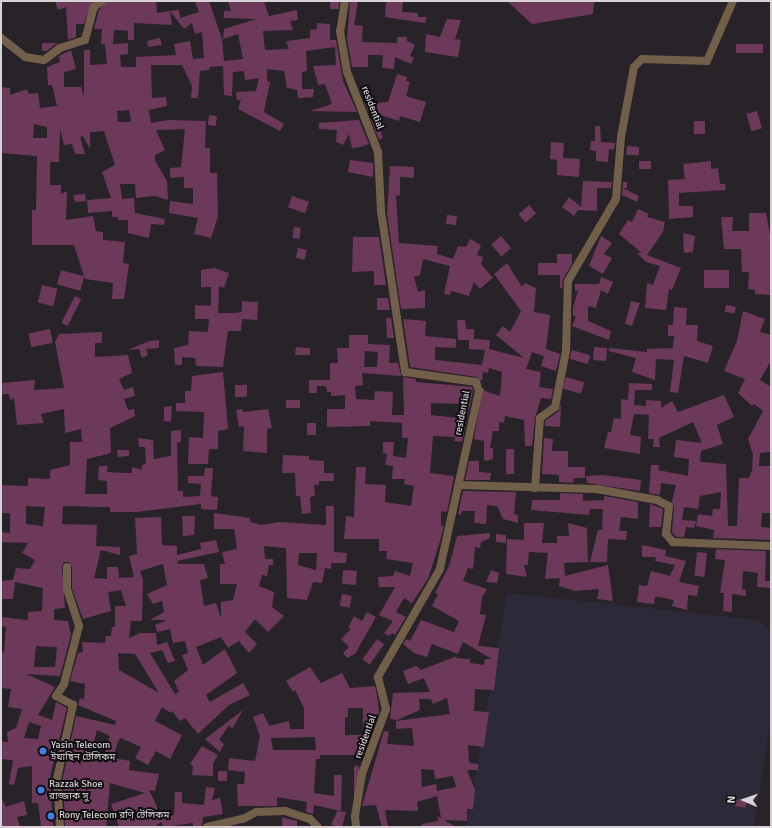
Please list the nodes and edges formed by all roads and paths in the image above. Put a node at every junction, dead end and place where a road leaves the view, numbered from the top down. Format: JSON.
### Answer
{"nodes":[{"id":1,"x":102,"y":1,"type":"edge"},
{"id":2,"x":345,"y":1,"type":"edge"},
{"id":3,"x":734,"y":1,"type":"edge"},
{"id":4,"x":1,"y":38,"type":"edge"},
{"id":5,"x":459,"y":485,"type":"junction"},
{"id":6,"x":535,"y":488,"type":"junction"},
{"id":7,"x":771,"y":546,"type":"edge"},
{"id":8,"x":67,"y":567,"type":"dead end"},
{"id":9,"x":60,"y":827,"type":"edge"},
{"id":10,"x":207,"y":827,"type":"edge"},
{"id":11,"x":318,"y":827,"type":"edge"},
{"id":12,"x":356,"y":827,"type":"edge"}],
"edges":[{"from":1,"to":4,"type":"street"},
{"from":2,"to":5,"type":"street","name":"residential"},
{"from":3,"to":6,"type":"street"},
{"from":5,"to":6,"type":"street"},
{"from":5,"to":12,"type":"street","name":"residential"},
{"from":6,"to":7,"type":"street"},
{"from":8,"to":9,"type":"street"},
{"from":10,"to":11,"type":"street"}]}
